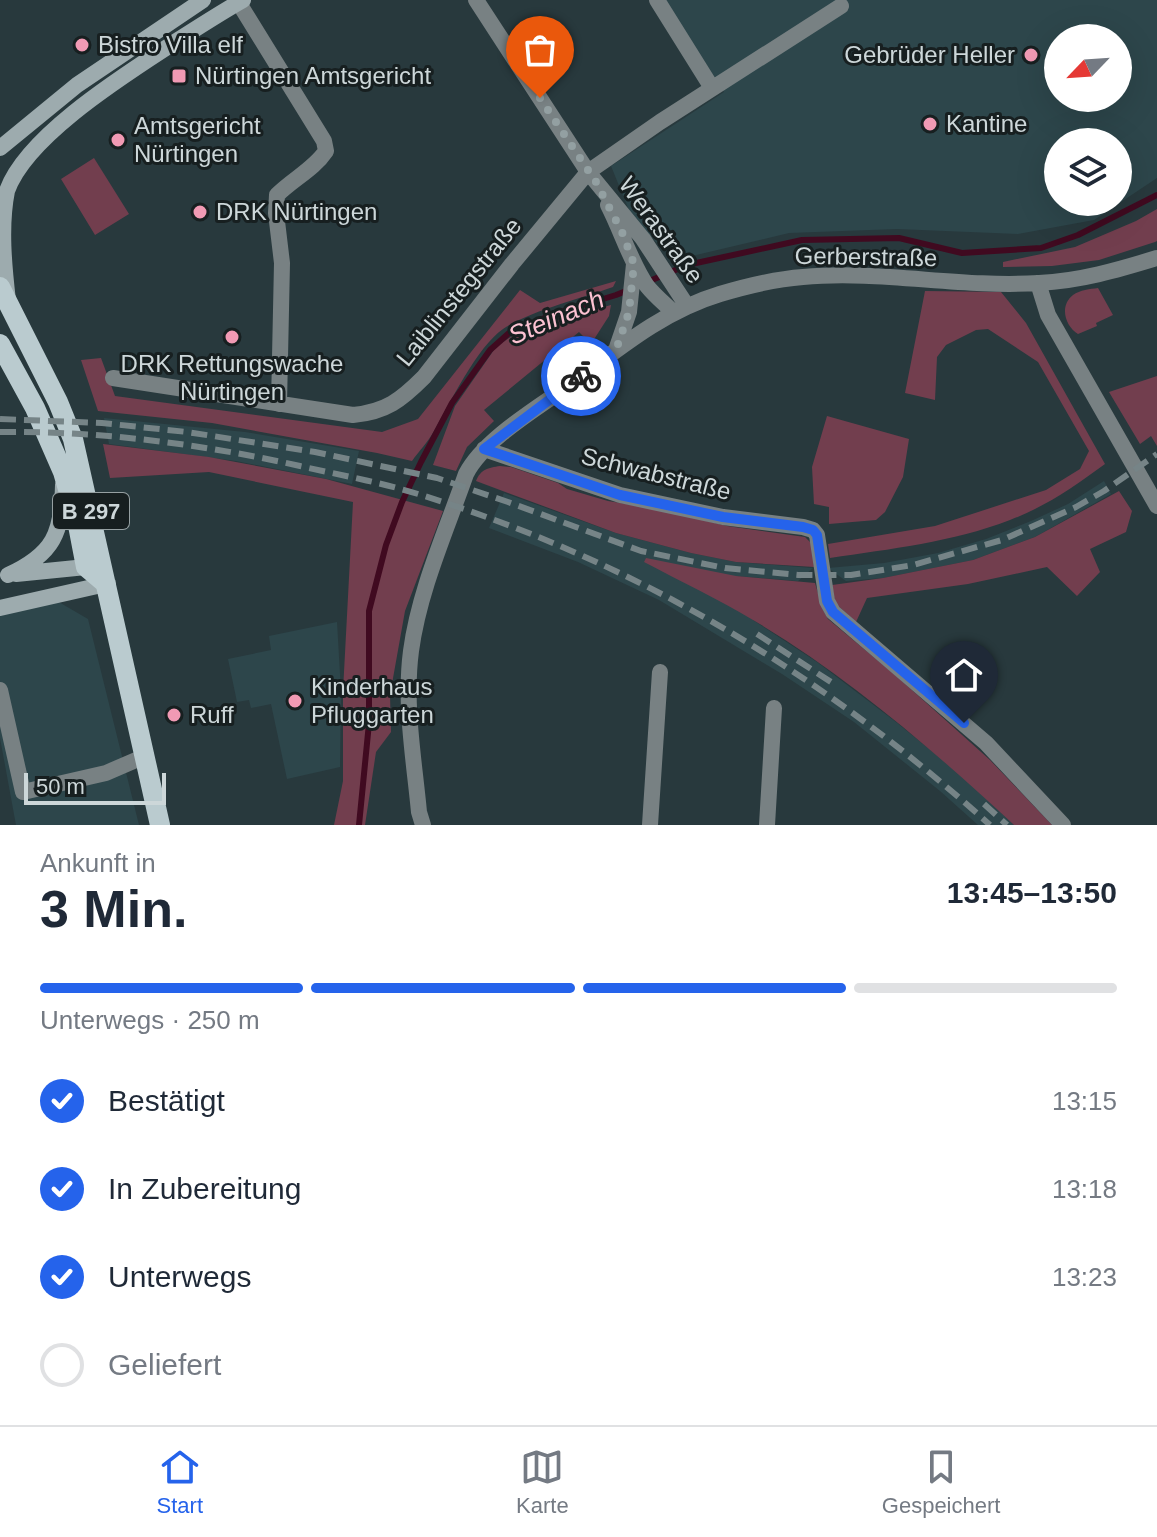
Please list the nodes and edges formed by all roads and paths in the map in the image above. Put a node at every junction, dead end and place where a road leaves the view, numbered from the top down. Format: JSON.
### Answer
{"nodes":[{"id":1,"x":203,"y":0,"type":"edge"},
{"id":2,"x":476,"y":0,"type":"edge"},
{"id":3,"x":657,"y":0,"type":"edge"},
{"id":4,"x":239,"y":1,"type":"edge"},
{"id":5,"x":841,"y":6,"type":"dead end"},
{"id":6,"x":712,"y":88,"type":"junction"},
{"id":7,"x":7,"y":138,"type":"edge"},
{"id":8,"x":0,"y":148,"type":"edge"},
{"id":9,"x":16,"y":172,"type":"junction"},
{"id":10,"x":592,"y":177,"type":"junction"},
{"id":11,"x":0,"y":184,"type":"edge"},
{"id":12,"x":1157,"y":258,"type":"edge"},
{"id":13,"x":634,"y":264,"type":"junction"},
{"id":14,"x":1038,"y":283,"type":"junction"},
{"id":15,"x":4,"y":295,"type":"edge"},
{"id":16,"x":681,"y":309,"type":"junction"},
{"id":17,"x":0,"y":344,"type":"edge"},
{"id":18,"x":616,"y":350,"type":"junction"},
{"id":19,"x":113,"y":378,"type":"dead end"},
{"id":20,"x":279,"y":404,"type":"junction"},
{"id":21,"x":484,"y":449,"type":"junction"},
{"id":22,"x":63,"y":472,"type":"junction"},
{"id":23,"x":1157,"y":506,"type":"edge"},
{"id":24,"x":86,"y":567,"type":"junction"},
{"id":25,"x":4,"y":575,"type":"edge"},
{"id":26,"x":106,"y":584,"type":"junction"},
{"id":27,"x":0,"y":608,"type":"edge"},
{"id":28,"x":660,"y":672,"type":"dead end"},
{"id":29,"x":0,"y":690,"type":"edge"},
{"id":30,"x":774,"y":708,"type":"dead end"},
{"id":31,"x":143,"y":757,"type":"junction"},
{"id":32,"x":160,"y":825,"type":"edge"},
{"id":33,"x":423,"y":825,"type":"edge"},
{"id":34,"x":650,"y":825,"type":"edge"},
{"id":35,"x":767,"y":825,"type":"edge"},
{"id":36,"x":1063,"y":825,"type":"edge"}],
"edges":[{"from":1,"to":7,"type":"main road"},
{"from":2,"to":10,"type":"street","name":"Werastraße"},
{"from":3,"to":6,"type":"street"},
{"from":4,"to":9,"type":"main road"},
{"from":4,"to":20,"type":"street"},
{"from":5,"to":6,"type":"street","name":"Laiblinstegstraße"},
{"from":6,"to":10,"type":"street","name":"Laiblinstegstraße"},
{"from":7,"to":8,"type":"main road"},
{"from":9,"to":11,"type":"main road"},
{"from":9,"to":15,"type":"main road"},
{"from":10,"to":13,"type":"street","name":"Werastraße"},
{"from":10,"to":16,"type":"street","name":"Werastraße"},
{"from":10,"to":20,"type":"street","name":"Laiblinstegstraße"},
{"from":12,"to":14,"type":"street","name":"Gerberstraße"},
{"from":13,"to":16,"type":"street","name":"Werastraße"},
{"from":13,"to":18,"type":"street","name":"Werastraße"},
{"from":14,"to":16,"type":"street","name":"Gerberstraße"},
{"from":14,"to":23,"type":"street"},
{"from":15,"to":26,"type":"main road","number":"B 297"},
{"from":16,"to":18,"type":"street","name":"Gerberstraße"},
{"from":17,"to":22,"type":"main road","number":"B 297"},
{"from":18,"to":21,"type":"street","name":"Gerberstraße"},
{"from":19,"to":20,"type":"street","name":"Laiblinstegstraße"},
{"from":21,"to":33,"type":"street","name":"Gerberstraße"},
{"from":21,"to":36,"type":"street","name":"Schwabstraße"},
{"from":22,"to":24,"type":"main road","number":"B 297"},
{"from":22,"to":25,"type":"main road"},
{"from":24,"to":25,"type":"main road"},
{"from":24,"to":26,"type":"main road"},
{"from":26,"to":27,"type":"main road"},
{"from":26,"to":31,"type":"main road","number":"B 297"},
{"from":28,"to":34,"type":"street"},
{"from":29,"to":31,"type":"street"},
{"from":30,"to":35,"type":"street"},
{"from":31,"to":32,"type":"main road","number":"B 297"}]}
